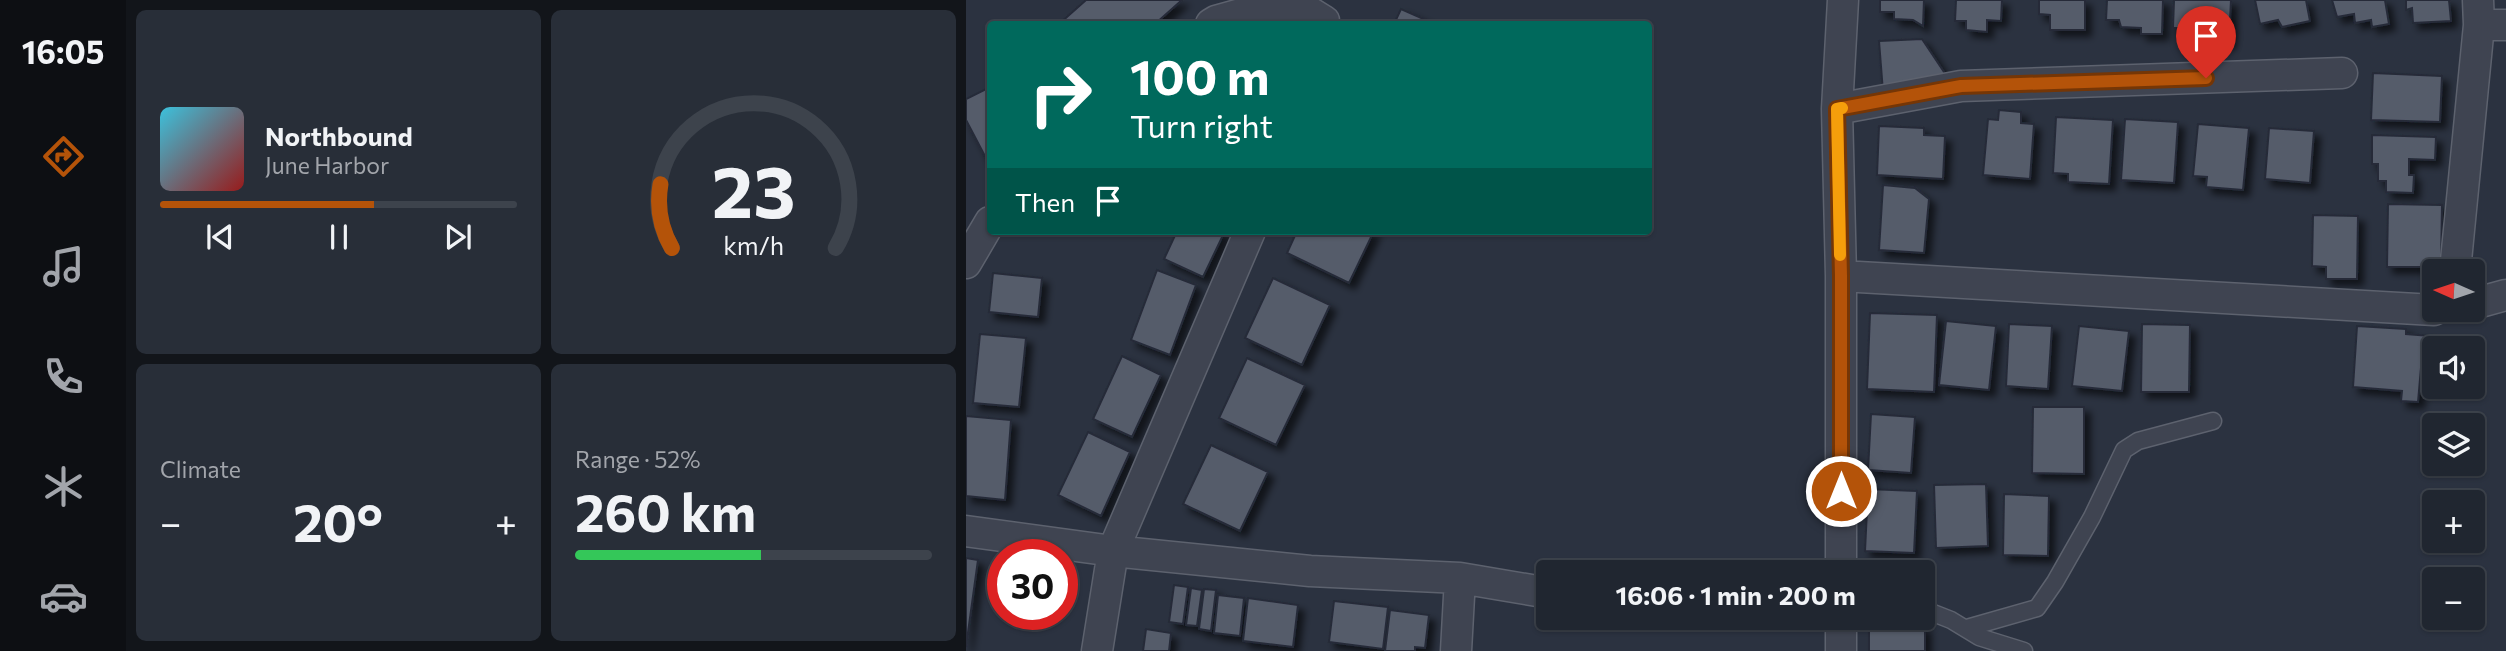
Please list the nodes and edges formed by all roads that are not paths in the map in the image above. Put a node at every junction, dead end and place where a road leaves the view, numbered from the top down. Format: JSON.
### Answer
{"nodes":[{"id":1,"x":1843,"y":0,"type":"edge"},
{"id":2,"x":2488,"y":17,"type":"edge"},
{"id":3,"x":1216,"y":21,"type":"edge"},
{"id":4,"x":1324,"y":21,"type":"edge"},
{"id":5,"x":2342,"y":73,"type":"dead end"},
{"id":6,"x":1837,"y":109,"type":"junction"},
{"id":7,"x":987,"y":227,"type":"edge"},
{"id":8,"x":1248,"y":235,"type":"edge"},
{"id":9,"x":2457,"y":259,"type":"edge"},
{"id":10,"x":966,"y":263,"type":"edge"},
{"id":11,"x":1841,"y":276,"type":"junction"},
{"id":12,"x":2506,"y":295,"type":"edge"},
{"id":13,"x":2485,"y":301,"type":"edge"},
{"id":14,"x":2422,"y":309,"type":"edge"},
{"id":15,"x":2213,"y":421,"type":"dead end"},
{"id":16,"x":966,"y":531,"type":"edge"},
{"id":17,"x":1113,"y":551,"type":"junction"},
{"id":18,"x":1841,"y":560,"type":"edge"},
{"id":19,"x":1460,"y":578,"type":"junction"},
{"id":20,"x":1536,"y":591,"type":"edge"},
{"id":21,"x":1935,"y":614,"type":"edge"},
{"id":22,"x":1967,"y":628,"type":"junction"},
{"id":23,"x":1841,"y":630,"type":"edge"},
{"id":24,"x":1097,"y":651,"type":"edge"},
{"id":25,"x":1456,"y":651,"type":"edge"},
{"id":26,"x":1841,"y":651,"type":"edge"},
{"id":27,"x":2024,"y":651,"type":"edge"}],
"edges":[{"from":1,"to":6,"type":"street"},
{"from":2,"to":9,"type":"street"},
{"from":3,"to":4,"type":"street"},
{"from":5,"to":6,"type":"street"},
{"from":6,"to":11,"type":"street"},
{"from":7,"to":10,"type":"street"},
{"from":8,"to":17,"type":"street"},
{"from":11,"to":14,"type":"street"},
{"from":11,"to":18,"type":"street"},
{"from":12,"to":13,"type":"street"},
{"from":15,"to":22,"type":"lane"},
{"from":16,"to":17,"type":"street"},
{"from":17,"to":19,"type":"street"},
{"from":17,"to":24,"type":"street"},
{"from":19,"to":20,"type":"street"},
{"from":19,"to":25,"type":"street"},
{"from":21,"to":22,"type":"lane"},
{"from":22,"to":27,"type":"lane"},
{"from":23,"to":26,"type":"street"}]}
